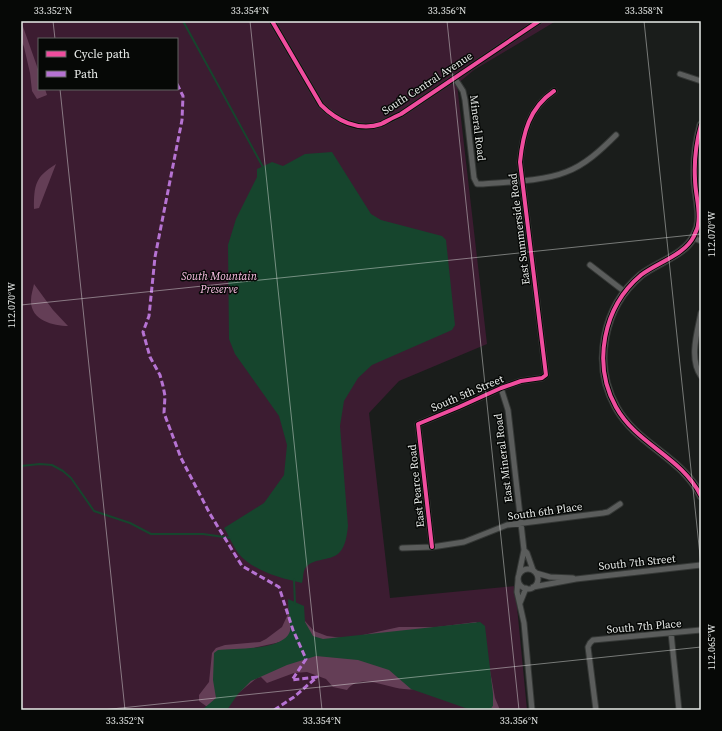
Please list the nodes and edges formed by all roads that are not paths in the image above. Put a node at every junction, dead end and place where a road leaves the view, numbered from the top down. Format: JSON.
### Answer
{"nodes":[{"id":1,"x":272,"y":21,"type":"edge"},
{"id":2,"x":539,"y":21,"type":"edge"},
{"id":3,"x":680,"y":74,"type":"dead end"},
{"id":4,"x":454,"y":77,"type":"junction"},
{"id":5,"x":701,"y":81,"type":"edge"},
{"id":6,"x":554,"y":91,"type":"dead end"},
{"id":7,"x":701,"y":126,"type":"edge"},
{"id":8,"x":616,"y":136,"type":"dead end"},
{"id":9,"x":522,"y":180,"type":"junction"},
{"id":10,"x":698,"y":180,"type":"edge"},
{"id":11,"x":693,"y":238,"type":"junction"},
{"id":12,"x":701,"y":241,"type":"edge"},
{"id":13,"x":590,"y":265,"type":"dead end"},
{"id":14,"x":625,"y":292,"type":"junction"},
{"id":15,"x":701,"y":313,"type":"edge"},
{"id":16,"x":546,"y":375,"type":"joint"},
{"id":17,"x":701,"y":376,"type":"edge"},
{"id":18,"x":501,"y":388,"type":"junction"},
{"id":19,"x":418,"y":424,"type":"joint"},
{"id":20,"x":701,"y":496,"type":"edge"},
{"id":21,"x":620,"y":504,"type":"dead end"},
{"id":22,"x":521,"y":523,"type":"junction"},
{"id":23,"x":432,"y":547,"type":"junction"},
{"id":24,"x":402,"y":548,"type":"dead end"},
{"id":25,"x":524,"y":550,"type":"junction"},
{"id":26,"x":701,"y":565,"type":"edge"},
{"id":27,"x":535,"y":572,"type":"junction"},
{"id":28,"x":520,"y":574,"type":"junction"},
{"id":29,"x":576,"y":579,"type":"junction"},
{"id":30,"x":518,"y":580,"type":"junction"},
{"id":31,"x":533,"y":587,"type":"junction"},
{"id":32,"x":526,"y":588,"type":"junction"},
{"id":33,"x":520,"y":603,"type":"junction"},
{"id":34,"x":701,"y":630,"type":"edge"},
{"id":35,"x":671,"y":633,"type":"junction"},
{"id":36,"x":532,"y":710,"type":"edge"},
{"id":37,"x":596,"y":710,"type":"edge"},
{"id":38,"x":679,"y":710,"type":"edge"}],
"edges":[{"from":1,"to":4,"type":"street","name":"South Central Avenue"},
{"from":2,"to":4,"type":"street","name":"South Central Avenue"},
{"from":3,"to":5,"type":"street"},
{"from":4,"to":9,"type":"street","name":"Mineral Road"},
{"from":6,"to":9,"type":"street","name":"East Summerside Road"},
{"from":7,"to":10,"type":"street"},
{"from":8,"to":9,"type":"street"},
{"from":9,"to":16,"type":"street","name":"East Summerside Road"},
{"from":10,"to":11,"type":"street"},
{"from":11,"to":12,"type":"street"},
{"from":11,"to":14,"type":"street"},
{"from":13,"to":14,"type":"street"},
{"from":14,"to":20,"type":"street"},
{"from":15,"to":17,"type":"street"},
{"from":16,"to":18,"type":"street","name":"South 5th Street"},
{"from":18,"to":19,"type":"street","name":"South 5th Street"},
{"from":18,"to":22,"type":"street","name":"East Mineral Road"},
{"from":19,"to":23,"type":"street","name":"East Pearce Road"},
{"from":21,"to":22,"type":"street","name":"South 6th Place"},
{"from":22,"to":23,"type":"street","name":"South 6th Place"},
{"from":22,"to":25,"type":"street","name":"East Mineral Road"},
{"from":23,"to":24,"type":"street","name":"South 6th Place"},
{"from":25,"to":27,"type":"street","name":"East Mineral Road"},
{"from":25,"to":28,"type":"street","name":"East Mineral Road"},
{"from":26,"to":29,"type":"street","name":"South 7th Street"},
{"from":27,"to":28,"type":"street","name":"South 7th Street"},
{"from":27,"to":29,"type":"street","name":"South 7th Street"},
{"from":27,"to":31,"type":"street"},
{"from":28,"to":30,"type":"street"},
{"from":29,"to":31,"type":"street","name":"South 7th Street"},
{"from":30,"to":32,"type":"street"},
{"from":30,"to":33,"type":"street"},
{"from":31,"to":32,"type":"street","name":"South 7th Street"},
{"from":32,"to":33,"type":"street"},
{"from":33,"to":36,"type":"street"},
{"from":34,"to":35,"type":"street","name":"South 7th Place"},
{"from":35,"to":37,"type":"street","name":"South 7th Place"},
{"from":35,"to":38,"type":"street"}]}
